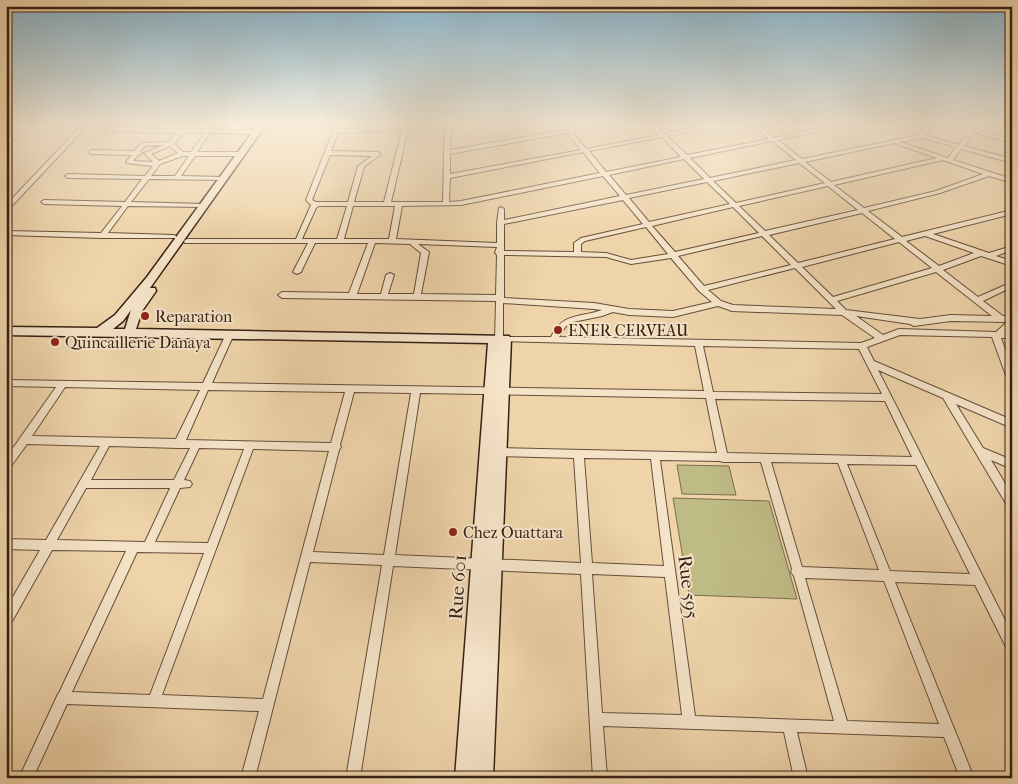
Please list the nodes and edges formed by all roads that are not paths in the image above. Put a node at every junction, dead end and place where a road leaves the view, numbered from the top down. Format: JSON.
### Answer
{"nodes":[{"id":1,"x":50,"y":163,"type":"edge"},
{"id":2,"x":129,"y":163,"type":"edge"},
{"id":3,"x":161,"y":163,"type":"edge"},
{"id":4,"x":187,"y":163,"type":"edge"},
{"id":5,"x":235,"y":163,"type":"edge"},
{"id":6,"x":243,"y":163,"type":"edge"},
{"id":7,"x":323,"y":163,"type":"edge"},
{"id":8,"x":366,"y":163,"type":"edge"},
{"id":9,"x":397,"y":163,"type":"edge"},
{"id":10,"x":446,"y":163,"type":"edge"},
{"id":11,"x":520,"y":163,"type":"edge"},
{"id":12,"x":595,"y":163,"type":"edge"},
{"id":13,"x":656,"y":163,"type":"edge"},
{"id":14,"x":690,"y":163,"type":"edge"},
{"id":15,"x":792,"y":163,"type":"edge"},
{"id":16,"x":802,"y":163,"type":"edge"},
{"id":17,"x":926,"y":163,"type":"edge"},
{"id":18,"x":954,"y":163,"type":"edge"},
{"id":19,"x":157,"y":164,"type":"junction"},
{"id":20,"x":604,"y":173,"type":"junction"},
{"id":21,"x":990,"y":174,"type":"junction"},
{"id":22,"x":68,"y":176,"type":"dead end"},
{"id":23,"x":446,"y":177,"type":"junction"},
{"id":24,"x":146,"y":178,"type":"junction"},
{"id":25,"x":177,"y":178,"type":"junction"},
{"id":26,"x":223,"y":179,"type":"junction"},
{"id":27,"x":708,"y":180,"type":"junction"},
{"id":28,"x":1012,"y":181,"type":"edge"},
{"id":29,"x":831,"y":185,"type":"junction"},
{"id":30,"x":624,"y":197,"type":"junction"},
{"id":31,"x":44,"y":202,"type":"dead end"},
{"id":32,"x":126,"y":204,"type":"junction"},
{"id":33,"x":315,"y":204,"type":"junction"},
{"id":34,"x":350,"y":204,"type":"junction"},
{"id":35,"x":387,"y":204,"type":"junction"},
{"id":36,"x":399,"y":204,"type":"junction"},
{"id":37,"x":446,"y":204,"type":"junction"},
{"id":38,"x":203,"y":206,"type":"junction"},
{"id":39,"x":735,"y":206,"type":"junction"},
{"id":40,"x":6,"y":209,"type":"edge"},
{"id":41,"x":500,"y":209,"type":"dead end"},
{"id":42,"x":864,"y":210,"type":"junction"},
{"id":43,"x":1012,"y":212,"type":"edge"},
{"id":44,"x":500,"y":223,"type":"junction"},
{"id":45,"x":648,"y":225,"type":"junction"},
{"id":46,"x":6,"y":233,"type":"edge"},
{"id":47,"x":763,"y":234,"type":"junction"},
{"id":48,"x":927,"y":234,"type":"junction"},
{"id":49,"x":102,"y":236,"type":"junction"},
{"id":50,"x":174,"y":237,"type":"dead end"},
{"id":51,"x":902,"y":240,"type":"junction"},
{"id":52,"x":187,"y":241,"type":"junction"},
{"id":53,"x":298,"y":241,"type":"junction"},
{"id":54,"x":313,"y":241,"type":"junction"},
{"id":55,"x":340,"y":241,"type":"junction"},
{"id":56,"x":372,"y":241,"type":"junction"},
{"id":57,"x":392,"y":242,"type":"junction"},
{"id":58,"x":411,"y":242,"type":"junction"},
{"id":59,"x":1012,"y":248,"type":"edge"},
{"id":60,"x":499,"y":249,"type":"junction"},
{"id":61,"x":578,"y":254,"type":"junction"},
{"id":62,"x":673,"y":254,"type":"junction"},
{"id":63,"x":985,"y":254,"type":"junction"},
{"id":64,"x":1012,"y":264,"type":"edge"},
{"id":65,"x":796,"y":266,"type":"junction"},
{"id":66,"x":938,"y":269,"type":"junction"},
{"id":67,"x":297,"y":272,"type":"dead end"},
{"id":68,"x":390,"y":275,"type":"dead end"},
{"id":69,"x":1012,"y":284,"type":"edge"},
{"id":70,"x":702,"y":289,"type":"junction"},
{"id":71,"x":282,"y":295,"type":"dead end"},
{"id":72,"x":352,"y":296,"type":"junction"},
{"id":73,"x":384,"y":296,"type":"junction"},
{"id":74,"x":417,"y":297,"type":"junction"},
{"id":75,"x":500,"y":299,"type":"junction"},
{"id":76,"x":832,"y":300,"type":"junction"},
{"id":77,"x":978,"y":300,"type":"junction"},
{"id":78,"x":718,"y":304,"type":"junction"},
{"id":79,"x":612,"y":309,"type":"junction"},
{"id":80,"x":844,"y":312,"type":"junction"},
{"id":81,"x":1001,"y":319,"type":"junction"},
{"id":82,"x":1012,"y":321,"type":"edge"},
{"id":83,"x":919,"y":322,"type":"junction"},
{"id":84,"x":6,"y":331,"type":"edge"},
{"id":85,"x":130,"y":332,"type":"junction"},
{"id":86,"x":899,"y":332,"type":"junction"},
{"id":87,"x":99,"y":333,"type":"junction"},
{"id":88,"x":230,"y":334,"type":"junction"},
{"id":89,"x":1012,"y":335,"type":"edge"},
{"id":90,"x":996,"y":336,"type":"junction"},
{"id":91,"x":499,"y":339,"type":"junction"},
{"id":92,"x":883,"y":339,"type":"junction"},
{"id":93,"x":554,"y":340,"type":"junction"},
{"id":94,"x":698,"y":342,"type":"junction"},
{"id":95,"x":862,"y":346,"type":"junction"},
{"id":96,"x":872,"y":364,"type":"junction"},
{"id":97,"x":1012,"y":380,"type":"edge"},
{"id":98,"x":6,"y":383,"type":"edge"},
{"id":99,"x":63,"y":384,"type":"junction"},
{"id":100,"x":206,"y":387,"type":"junction"},
{"id":101,"x":350,"y":389,"type":"junction"},
{"id":102,"x":416,"y":390,"type":"junction"},
{"id":103,"x":496,"y":392,"type":"junction"},
{"id":104,"x":710,"y":395,"type":"junction"},
{"id":105,"x":947,"y":397,"type":"junction"},
{"id":106,"x":889,"y":398,"type":"junction"},
{"id":107,"x":1012,"y":424,"type":"edge"},
{"id":108,"x":24,"y":440,"type":"junction"},
{"id":109,"x":106,"y":443,"type":"junction"},
{"id":110,"x":179,"y":444,"type":"junction"},
{"id":111,"x":196,"y":444,"type":"junction"},
{"id":112,"x":250,"y":445,"type":"junction"},
{"id":113,"x":336,"y":447,"type":"junction"},
{"id":114,"x":493,"y":452,"type":"junction"},
{"id":115,"x":982,"y":452,"type":"junction"},
{"id":116,"x":579,"y":454,"type":"junction"},
{"id":117,"x":655,"y":456,"type":"junction"},
{"id":118,"x":723,"y":458,"type":"junction"},
{"id":119,"x":765,"y":459,"type":"junction"},
{"id":120,"x":841,"y":460,"type":"junction"},
{"id":121,"x":920,"y":461,"type":"junction"},
{"id":122,"x":1012,"y":465,"type":"edge"},
{"id":123,"x":6,"y":466,"type":"edge"},
{"id":124,"x":83,"y":484,"type":"junction"},
{"id":125,"x":176,"y":484,"type":"junction"},
{"id":126,"x":187,"y":484,"type":"dead end"},
{"id":127,"x":1012,"y":504,"type":"edge"},
{"id":128,"x":6,"y":544,"type":"edge"},
{"id":129,"x":48,"y":545,"type":"junction"},
{"id":130,"x":134,"y":546,"type":"junction"},
{"id":131,"x":148,"y":546,"type":"junction"},
{"id":132,"x":211,"y":548,"type":"junction"},
{"id":133,"x":307,"y":557,"type":"junction"},
{"id":134,"x":387,"y":560,"type":"junction"},
{"id":135,"x":486,"y":565,"type":"junction"},
{"id":136,"x":587,"y":569,"type":"junction"},
{"id":137,"x":670,"y":572,"type":"junction"},
{"id":138,"x":796,"y":572,"type":"junction"},
{"id":139,"x":886,"y":576,"type":"junction"},
{"id":140,"x":978,"y":580,"type":"junction"},
{"id":141,"x":6,"y":621,"type":"edge"},
{"id":142,"x":1012,"y":647,"type":"edge"},
{"id":143,"x":62,"y":698,"type":"junction"},
{"id":144,"x":154,"y":701,"type":"junction"},
{"id":145,"x":267,"y":704,"type":"junction"},
{"id":146,"x":597,"y":719,"type":"junction"},
{"id":147,"x":689,"y":722,"type":"junction"},
{"id":148,"x":789,"y":726,"type":"junction"},
{"id":149,"x":843,"y":728,"type":"junction"},
{"id":150,"x":949,"y":731,"type":"junction"},
{"id":151,"x":26,"y":778,"type":"edge"},
{"id":152,"x":248,"y":778,"type":"edge"},
{"id":153,"x":353,"y":778,"type":"edge"},
{"id":154,"x":465,"y":778,"type":"edge"},
{"id":155,"x":483,"y":778,"type":"edge"},
{"id":156,"x":600,"y":778,"type":"edge"},
{"id":157,"x":801,"y":778,"type":"edge"},
{"id":158,"x":967,"y":778,"type":"edge"}],
"edges":[{"from":1,"to":40,"type":"street"},
{"from":2,"to":19,"type":"street"},
{"from":3,"to":19,"type":"street"},
{"from":4,"to":25,"type":"street"},
{"from":5,"to":26,"type":"street"},
{"from":6,"to":52,"type":"street"},
{"from":7,"to":33,"type":"street"},
{"from":8,"to":34,"type":"street"},
{"from":9,"to":35,"type":"street"},
{"from":10,"to":23,"type":"street"},
{"from":11,"to":23,"type":"street"},
{"from":12,"to":20,"type":"street"},
{"from":13,"to":20,"type":"street"},
{"from":14,"to":27,"type":"street"},
{"from":15,"to":27,"type":"street"},
{"from":16,"to":29,"type":"street"},
{"from":17,"to":29,"type":"street"},
{"from":18,"to":21,"type":"street"},
{"from":19,"to":24,"type":"street"},
{"from":20,"to":30,"type":"street"},
{"from":20,"to":37,"type":"street"},
{"from":21,"to":28,"type":"street"},
{"from":21,"to":42,"type":"street"},
{"from":22,"to":24,"type":"street"},
{"from":23,"to":37,"type":"street"},
{"from":24,"to":25,"type":"street"},
{"from":24,"to":32,"type":"street"},
{"from":25,"to":26,"type":"street"},
{"from":26,"to":38,"type":"street"},
{"from":27,"to":30,"type":"street"},
{"from":27,"to":39,"type":"street"},
{"from":29,"to":39,"type":"street"},
{"from":29,"to":42,"type":"street"},
{"from":30,"to":44,"type":"street"},
{"from":30,"to":45,"type":"street"},
{"from":31,"to":32,"type":"street"},
{"from":32,"to":38,"type":"street"},
{"from":32,"to":49,"type":"street"},
{"from":33,"to":34,"type":"street"},
{"from":33,"to":53,"type":"street"},
{"from":34,"to":35,"type":"street"},
{"from":34,"to":55,"type":"street"},
{"from":35,"to":36,"type":"street"},
{"from":36,"to":37,"type":"street"},
{"from":36,"to":57,"type":"street"},
{"from":38,"to":87,"type":"street"},
{"from":39,"to":45,"type":"street"},
{"from":39,"to":47,"type":"street"},
{"from":41,"to":44,"type":"street"},
{"from":42,"to":47,"type":"street"},
{"from":42,"to":51,"type":"street"},
{"from":43,"to":48,"type":"street"},
{"from":44,"to":60,"type":"street"},
{"from":45,"to":61,"type":"street"},
{"from":45,"to":62,"type":"street"},
{"from":46,"to":49,"type":"street"},
{"from":47,"to":62,"type":"street"},
{"from":47,"to":65,"type":"street"},
{"from":48,"to":51,"type":"street"},
{"from":48,"to":63,"type":"street"},
{"from":49,"to":50,"type":"street"},
{"from":51,"to":65,"type":"street"},
{"from":51,"to":66,"type":"street"},
{"from":52,"to":53,"type":"street"},
{"from":52,"to":85,"type":"street"},
{"from":53,"to":54,"type":"street"},
{"from":54,"to":55,"type":"street"},
{"from":54,"to":67,"type":"street"},
{"from":55,"to":56,"type":"street"},
{"from":56,"to":57,"type":"street"},
{"from":56,"to":72,"type":"street"},
{"from":57,"to":58,"type":"street"},
{"from":58,"to":60,"type":"street"},
{"from":58,"to":74,"type":"street"},
{"from":59,"to":63,"type":"street"},
{"from":60,"to":61,"type":"street"},
{"from":60,"to":75,"type":"street"},
{"from":61,"to":62,"type":"street"},
{"from":62,"to":70,"type":"street"},
{"from":63,"to":64,"type":"street"},
{"from":63,"to":66,"type":"street"},
{"from":65,"to":70,"type":"street"},
{"from":65,"to":76,"type":"street"},
{"from":66,"to":76,"type":"street"},
{"from":66,"to":77,"type":"street"},
{"from":68,"to":73,"type":"street"},
{"from":69,"to":77,"type":"street"},
{"from":70,"to":78,"type":"street"},
{"from":71,"to":72,"type":"street"},
{"from":72,"to":73,"type":"street"},
{"from":73,"to":74,"type":"street"},
{"from":74,"to":75,"type":"street"},
{"from":75,"to":79,"type":"street"},
{"from":75,"to":91,"type":"street"},
{"from":76,"to":80,"type":"street"},
{"from":77,"to":81,"type":"street"},
{"from":78,"to":79,"type":"street"},
{"from":78,"to":80,"type":"street"},
{"from":79,"to":93,"type":"street"},
{"from":80,"to":83,"type":"street"},
{"from":80,"to":92,"type":"street"},
{"from":81,"to":82,"type":"street"},
{"from":81,"to":83,"type":"street"},
{"from":82,"to":90,"type":"street"},
{"from":83,"to":86,"type":"street"},
{"from":84,"to":87,"type":"street"},
{"from":85,"to":87,"type":"street"},
{"from":85,"to":88,"type":"street"},
{"from":86,"to":90,"type":"street"},
{"from":86,"to":92,"type":"street"},
{"from":88,"to":91,"type":"street"},
{"from":88,"to":100,"type":"street"},
{"from":89,"to":90,"type":"street"},
{"from":90,"to":97,"type":"street"},
{"from":91,"to":93,"type":"street"},
{"from":91,"to":103,"type":"street","name":"Rue 601"},
{"from":92,"to":95,"type":"street"},
{"from":93,"to":94,"type":"street"},
{"from":94,"to":95,"type":"street"},
{"from":94,"to":104,"type":"street"},
{"from":95,"to":96,"type":"street"},
{"from":96,"to":105,"type":"street"},
{"from":96,"to":106,"type":"street"},
{"from":98,"to":99,"type":"street"},
{"from":99,"to":100,"type":"street"},
{"from":99,"to":108,"type":"street"},
{"from":100,"to":101,"type":"street"},
{"from":100,"to":110,"type":"street"},
{"from":101,"to":102,"type":"street"},
{"from":101,"to":113,"type":"street"},
{"from":102,"to":103,"type":"street"},
{"from":102,"to":134,"type":"street"},
{"from":103,"to":104,"type":"street"},
{"from":103,"to":114,"type":"street","name":"Rue 601"},
{"from":104,"to":106,"type":"street"},
{"from":104,"to":118,"type":"street"},
{"from":105,"to":107,"type":"street"},
{"from":105,"to":115,"type":"street"},
{"from":106,"to":121,"type":"street"},
{"from":108,"to":109,"type":"street"},
{"from":108,"to":123,"type":"street"},
{"from":109,"to":110,"type":"street"},
{"from":109,"to":124,"type":"street"},
{"from":110,"to":111,"type":"street"},
{"from":111,"to":112,"type":"street"},
{"from":111,"to":125,"type":"street"},
{"from":112,"to":113,"type":"street"},
{"from":112,"to":132,"type":"street"},
{"from":113,"to":133,"type":"street"},
{"from":114,"to":116,"type":"street"},
{"from":114,"to":135,"type":"street","name":"Rue 601"},
{"from":115,"to":122,"type":"street"},
{"from":115,"to":127,"type":"street"},
{"from":116,"to":117,"type":"street"},
{"from":116,"to":136,"type":"street"},
{"from":117,"to":118,"type":"street"},
{"from":117,"to":137,"type":"street","name":"Rue 595"},
{"from":118,"to":119,"type":"street"},
{"from":119,"to":120,"type":"street"},
{"from":119,"to":138,"type":"street"},
{"from":120,"to":121,"type":"street"},
{"from":120,"to":139,"type":"street"},
{"from":121,"to":140,"type":"street"},
{"from":124,"to":125,"type":"street"},
{"from":124,"to":129,"type":"street"},
{"from":125,"to":126,"type":"street"},
{"from":125,"to":131,"type":"street"},
{"from":128,"to":129,"type":"street"},
{"from":129,"to":130,"type":"street"},
{"from":129,"to":141,"type":"street"},
{"from":130,"to":131,"type":"street"},
{"from":130,"to":143,"type":"street"},
{"from":131,"to":132,"type":"street"},
{"from":132,"to":144,"type":"street"},
{"from":133,"to":134,"type":"street"},
{"from":133,"to":145,"type":"street"},
{"from":134,"to":135,"type":"street"},
{"from":134,"to":153,"type":"street"},
{"from":135,"to":136,"type":"street"},
{"from":135,"to":154,"type":"street","name":"Rue 601"},
{"from":135,"to":155,"type":"street","name":"Rue 601"},
{"from":136,"to":137,"type":"street"},
{"from":136,"to":146,"type":"street"},
{"from":137,"to":147,"type":"street","name":"Rue 595"},
{"from":138,"to":139,"type":"street"},
{"from":138,"to":149,"type":"street"},
{"from":139,"to":140,"type":"street"},
{"from":139,"to":150,"type":"street"},
{"from":140,"to":142,"type":"street"},
{"from":143,"to":144,"type":"street"},
{"from":143,"to":151,"type":"street"},
{"from":144,"to":145,"type":"street"},
{"from":145,"to":152,"type":"street"},
{"from":146,"to":147,"type":"street"},
{"from":146,"to":156,"type":"street"},
{"from":147,"to":148,"type":"street"},
{"from":148,"to":149,"type":"street"},
{"from":148,"to":157,"type":"street"},
{"from":149,"to":150,"type":"street"},
{"from":150,"to":158,"type":"street"}]}
